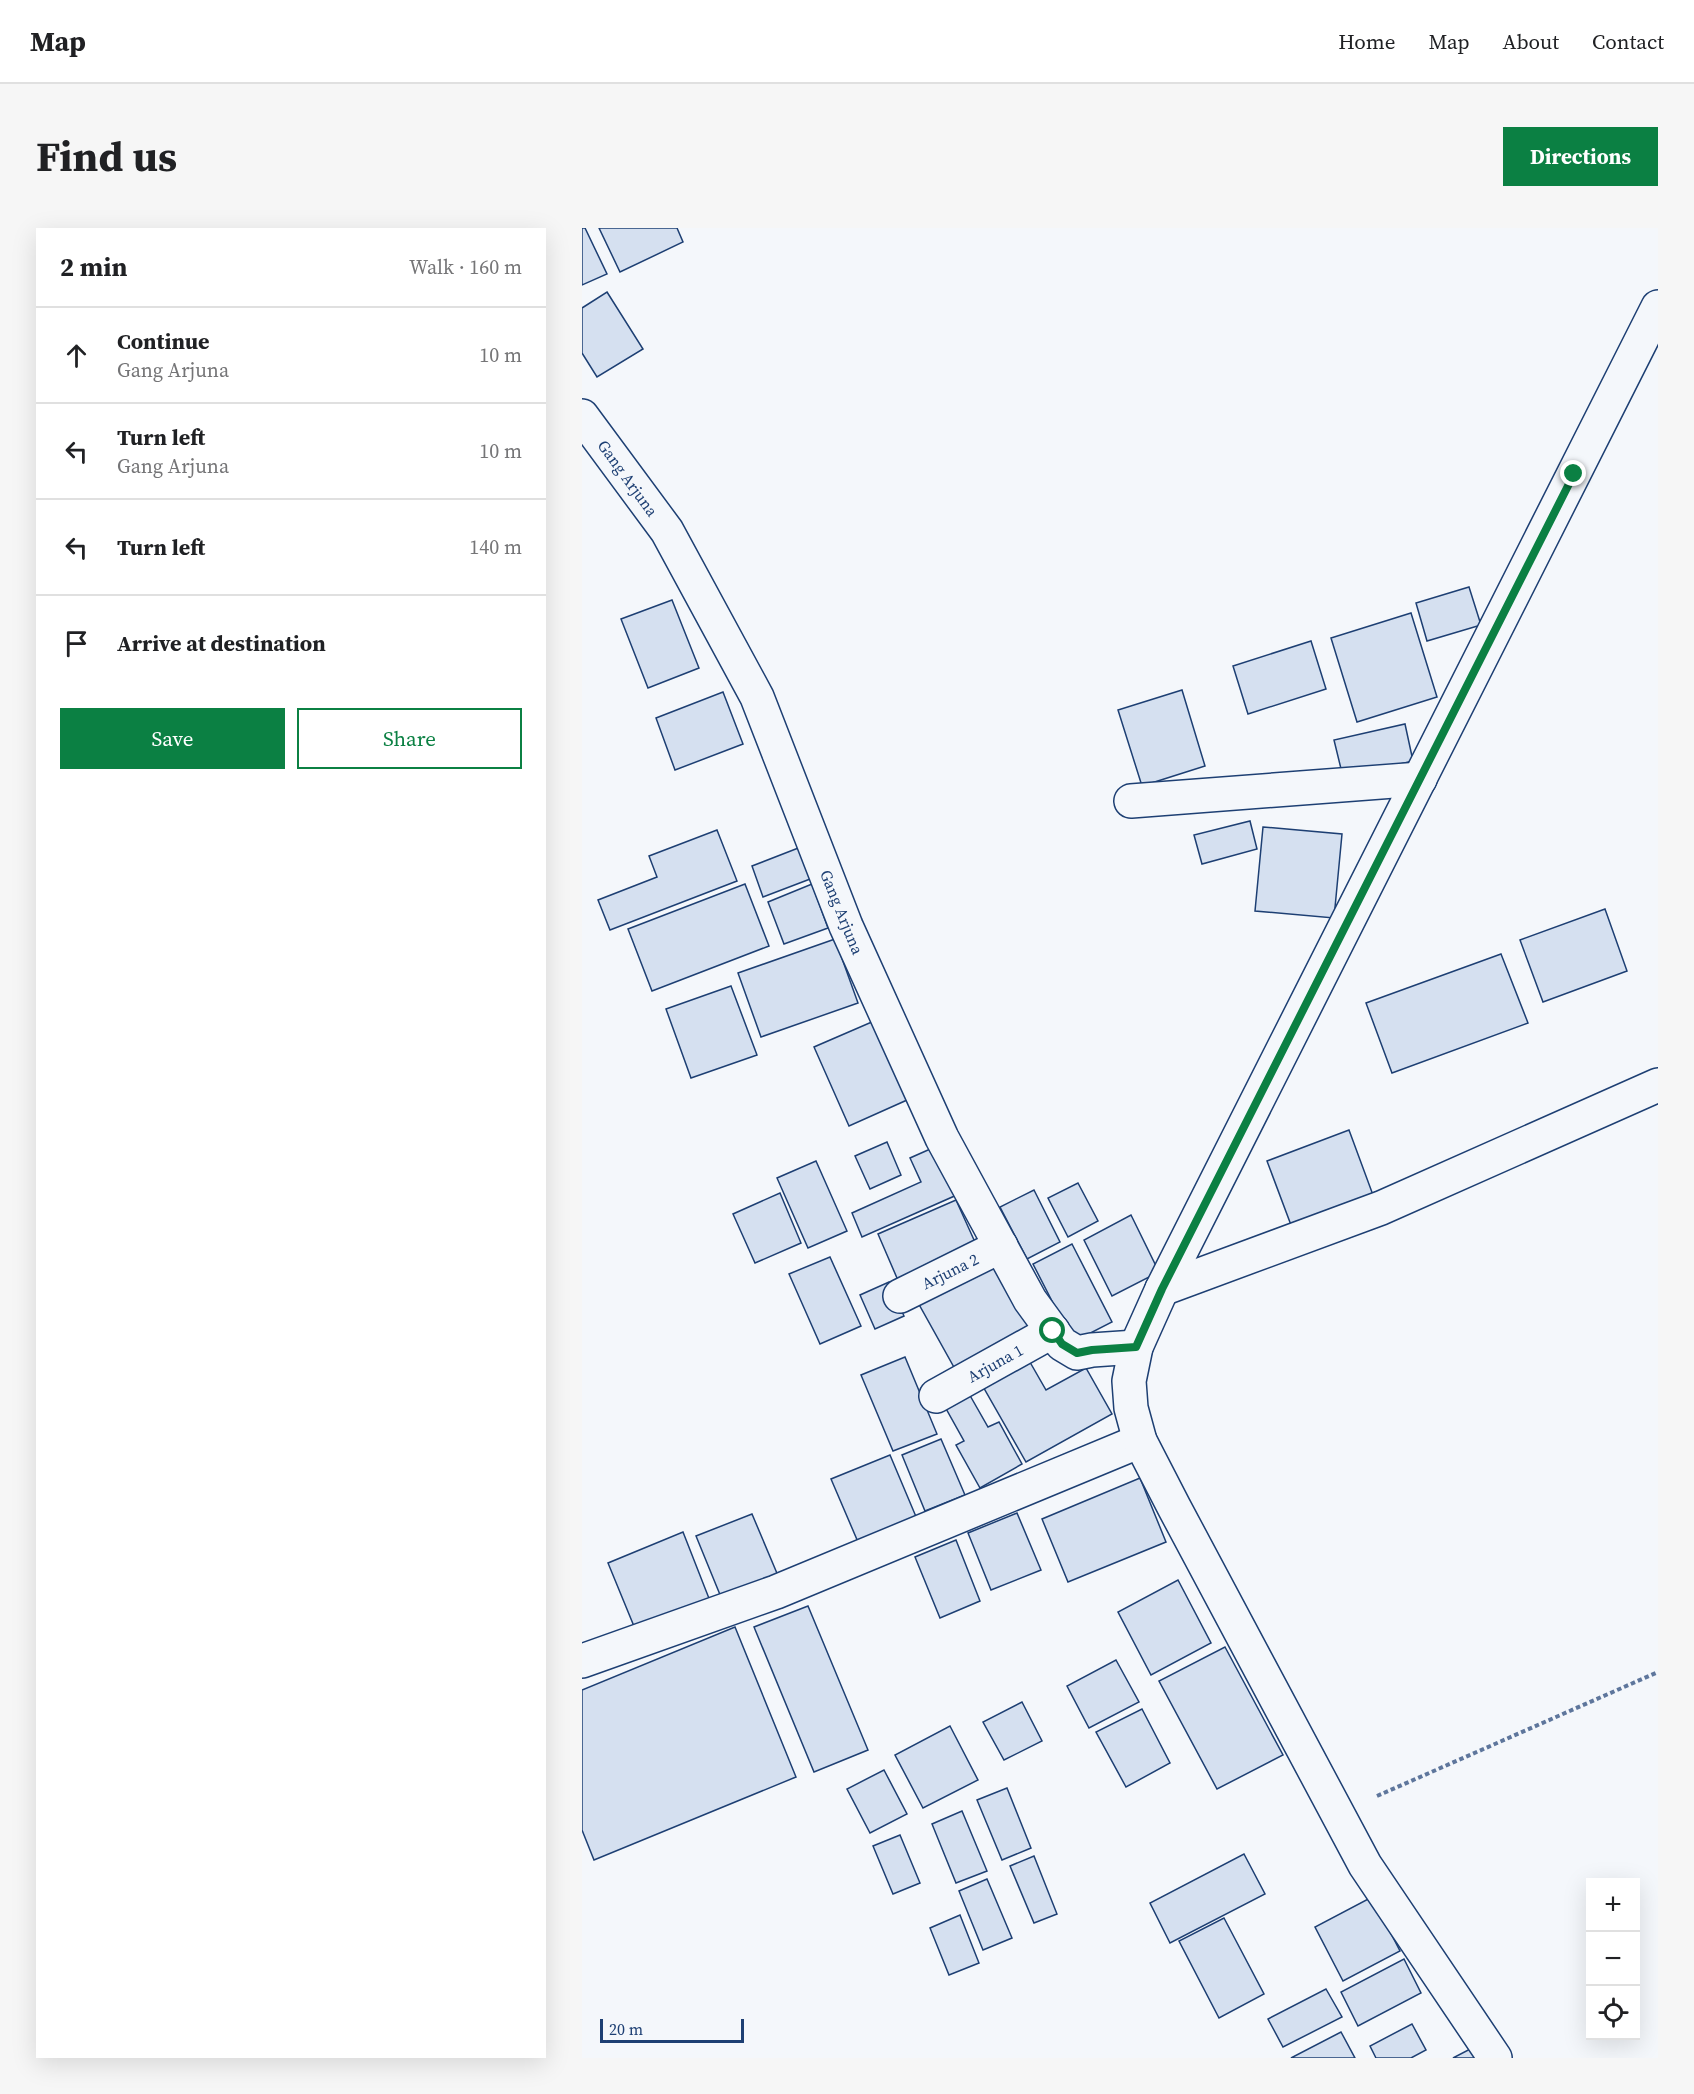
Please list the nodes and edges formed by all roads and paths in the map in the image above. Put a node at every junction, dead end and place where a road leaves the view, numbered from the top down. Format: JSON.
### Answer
{"nodes":[{"id":1,"x":1658,"y":307,"type":"edge"},
{"id":2,"x":582,"y":416,"type":"edge"},
{"id":3,"x":1419,"y":779,"type":"junction"},
{"id":4,"x":1131,"y":801,"type":"dead end"},
{"id":5,"x":1658,"y":1085,"type":"edge"},
{"id":6,"x":1001,"y":1246,"type":"junction"},
{"id":7,"x":1162,"y":1289,"type":"junction"},
{"id":8,"x":900,"y":1296,"type":"dead end"},
{"id":9,"x":1053,"y":1331,"type":"junction"},
{"id":10,"x":1136,"y":1347,"type":"junction"},
{"id":11,"x":936,"y":1396,"type":"dead end"},
{"id":12,"x":1140,"y":1441,"type":"junction"},
{"id":13,"x":582,"y":1661,"type":"edge"},
{"id":14,"x":1658,"y":1672,"type":"edge"},
{"id":15,"x":1338,"y":1813,"type":"junction"},
{"id":16,"x":1495,"y":2058,"type":"edge"}],
"edges":[{"from":1,"to":3,"type":"street"},
{"from":2,"to":6,"type":"street","name":"Gang Arjuna"},
{"from":3,"to":4,"type":"street"},
{"from":3,"to":7,"type":"street"},
{"from":5,"to":7,"type":"street"},
{"from":6,"to":8,"type":"street","name":"Arjuna 2"},
{"from":6,"to":9,"type":"street","name":"Gang Arjuna"},
{"from":7,"to":10,"type":"street"},
{"from":9,"to":10,"type":"street","name":"Gang Arjuna"},
{"from":9,"to":11,"type":"street","name":"Arjuna 1"},
{"from":10,"to":12,"type":"street"},
{"from":12,"to":13,"type":"street"},
{"from":12,"to":15,"type":"street"},
{"from":14,"to":15,"type":"path"},
{"from":15,"to":16,"type":"street"}]}
